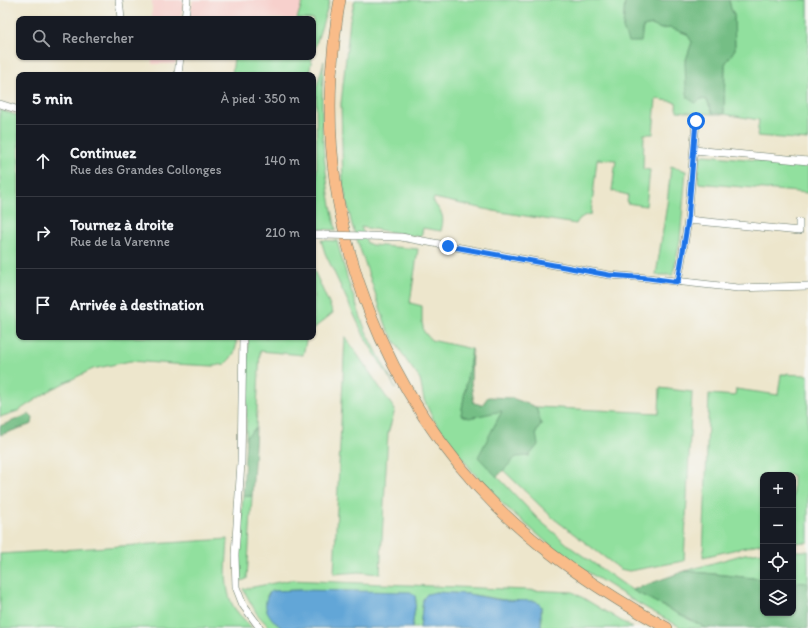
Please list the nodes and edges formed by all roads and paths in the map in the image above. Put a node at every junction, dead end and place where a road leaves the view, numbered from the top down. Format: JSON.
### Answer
{"nodes":[{"id":1,"x":119,"y":0,"type":"edge"},
{"id":2,"x":187,"y":0,"type":"edge"},
{"id":3,"x":340,"y":0,"type":"edge"},
{"id":4,"x":120,"y":16,"type":"edge"},
{"id":5,"x":185,"y":16,"type":"edge"},
{"id":6,"x":180,"y":60,"type":"edge"},
{"id":7,"x":178,"y":72,"type":"edge"},
{"id":8,"x":0,"y":104,"type":"edge"},
{"id":9,"x":16,"y":109,"type":"edge"},
{"id":10,"x":696,"y":121,"type":"dead end"},
{"id":11,"x":694,"y":150,"type":"junction"},
{"id":12,"x":808,"y":161,"type":"edge"},
{"id":13,"x":688,"y":220,"type":"junction"},
{"id":14,"x":799,"y":222,"type":"dead end"},
{"id":15,"x":316,"y":235,"type":"edge"},
{"id":16,"x":678,"y":282,"type":"junction"},
{"id":17,"x":808,"y":286,"type":"edge"},
{"id":18,"x":243,"y":340,"type":"edge"},
{"id":19,"x":260,"y":628,"type":"edge"},
{"id":20,"x":667,"y":628,"type":"edge"}],
"edges":[{"from":1,"to":4,"type":"street"},
{"from":2,"to":5,"type":"street"},
{"from":3,"to":20,"type":"main road"},
{"from":6,"to":7,"type":"street"},
{"from":8,"to":9,"type":"street"},
{"from":10,"to":11,"type":"street"},
{"from":11,"to":12,"type":"street"},
{"from":11,"to":13,"type":"street"},
{"from":13,"to":14,"type":"street"},
{"from":13,"to":16,"type":"street"},
{"from":15,"to":16,"type":"street","bridge":true},
{"from":16,"to":17,"type":"street"},
{"from":18,"to":19,"type":"street"}]}
